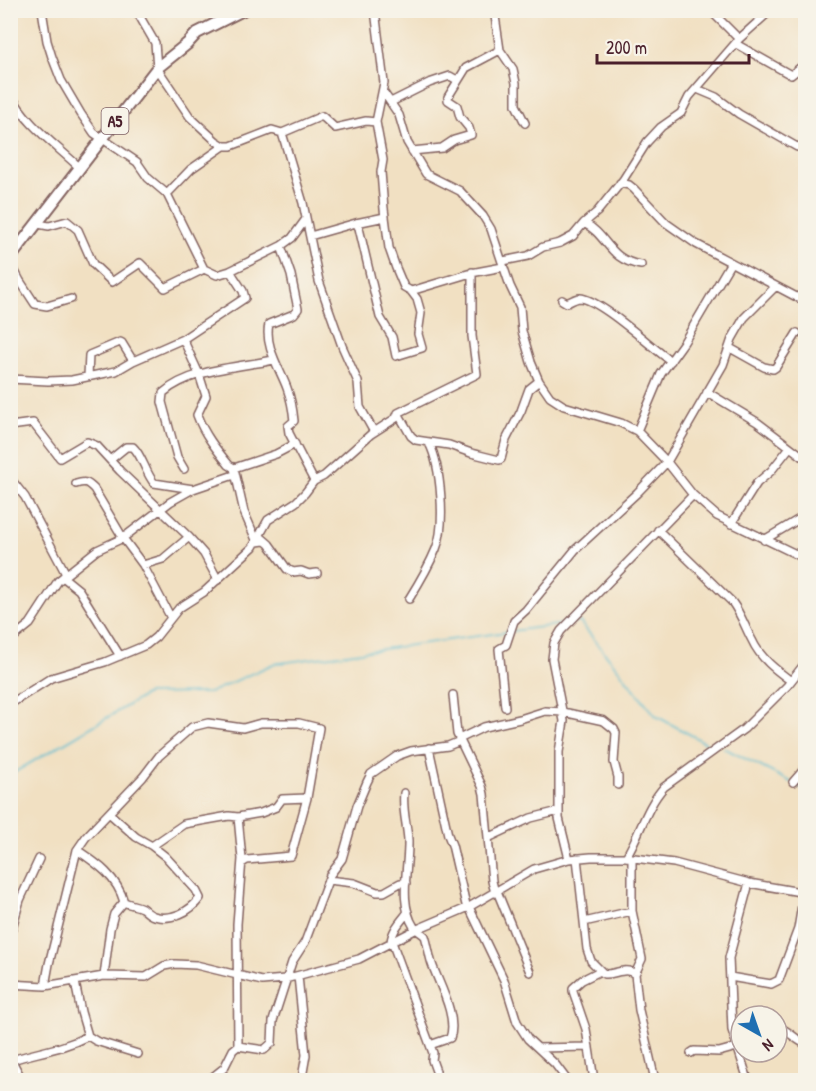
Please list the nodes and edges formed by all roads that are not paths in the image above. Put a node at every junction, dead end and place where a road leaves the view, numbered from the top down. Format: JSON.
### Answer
{"nodes":[{"id":1,"x":42,"y":10,"type":"edge"},
{"id":2,"x":136,"y":10,"type":"edge"},
{"id":3,"x":243,"y":10,"type":"edge"},
{"id":4,"x":375,"y":10,"type":"edge"},
{"id":5,"x":498,"y":10,"type":"edge"},
{"id":6,"x":710,"y":10,"type":"edge"},
{"id":7,"x":771,"y":10,"type":"edge"},
{"id":8,"x":738,"y":41,"type":"junction"},
{"id":9,"x":500,"y":50,"type":"junction"},
{"id":10,"x":806,"y":63,"type":"edge"},
{"id":11,"x":157,"y":68,"type":"junction"},
{"id":12,"x":457,"y":80,"type":"junction"},
{"id":13,"x":697,"y":88,"type":"junction"},
{"id":14,"x":10,"y":93,"type":"edge"},
{"id":15,"x":384,"y":93,"type":"junction"},
{"id":16,"x":391,"y":102,"type":"junction"},
{"id":17,"x":376,"y":122,"type":"junction"},
{"id":18,"x":525,"y":123,"type":"dead end"},
{"id":19,"x":282,"y":133,"type":"junction"},
{"id":20,"x":102,"y":138,"type":"junction"},
{"id":21,"x":806,"y":141,"type":"edge"},
{"id":22,"x":224,"y":146,"type":"junction"},
{"id":23,"x":412,"y":151,"type":"junction"},
{"id":24,"x":80,"y":168,"type":"junction"},
{"id":25,"x":620,"y":183,"type":"junction"},
{"id":26,"x":167,"y":194,"type":"junction"},
{"id":27,"x":385,"y":217,"type":"junction"},
{"id":28,"x":306,"y":219,"type":"junction"},
{"id":29,"x":356,"y":223,"type":"junction"},
{"id":30,"x":584,"y":223,"type":"junction"},
{"id":31,"x":38,"y":224,"type":"junction"},
{"id":32,"x":310,"y":236,"type":"junction"},
{"id":33,"x":281,"y":246,"type":"junction"},
{"id":34,"x":10,"y":260,"type":"edge"},
{"id":35,"x":503,"y":264,"type":"junction"},
{"id":36,"x":730,"y":264,"type":"junction"},
{"id":37,"x":641,"y":265,"type":"dead end"},
{"id":38,"x":204,"y":269,"type":"junction"},
{"id":39,"x":230,"y":271,"type":"junction"},
{"id":40,"x":472,"y":272,"type":"junction"},
{"id":41,"x":775,"y":287,"type":"junction"},
{"id":42,"x":411,"y":291,"type":"junction"},
{"id":43,"x":71,"y":299,"type":"dead end"},
{"id":44,"x":562,"y":300,"type":"dead end"},
{"id":45,"x":806,"y":302,"type":"edge"},
{"id":46,"x":797,"y":333,"type":"dead end"},
{"id":47,"x":183,"y":339,"type":"junction"},
{"id":48,"x":730,"y":348,"type":"junction"},
{"id":49,"x":274,"y":360,"type":"junction"},
{"id":50,"x":133,"y":361,"type":"junction"},
{"id":51,"x":671,"y":361,"type":"junction"},
{"id":52,"x":199,"y":374,"type":"junction"},
{"id":53,"x":88,"y":376,"type":"junction"},
{"id":54,"x":10,"y":379,"type":"edge"},
{"id":55,"x":539,"y":381,"type":"junction"},
{"id":56,"x":707,"y":392,"type":"junction"},
{"id":57,"x":398,"y":413,"type":"junction"},
{"id":58,"x":10,"y":426,"type":"edge"},
{"id":59,"x":637,"y":431,"type":"junction"},
{"id":60,"x":374,"y":432,"type":"junction"},
{"id":61,"x":429,"y":443,"type":"junction"},
{"id":62,"x":295,"y":444,"type":"junction"},
{"id":63,"x":790,"y":447,"type":"junction"},
{"id":64,"x":806,"y":459,"type":"edge"},
{"id":65,"x":110,"y":460,"type":"junction"},
{"id":66,"x":668,"y":462,"type":"junction"},
{"id":67,"x":184,"y":469,"type":"dead end"},
{"id":68,"x":234,"y":471,"type":"junction"},
{"id":69,"x":10,"y":478,"type":"edge"},
{"id":70,"x":314,"y":481,"type":"junction"},
{"id":71,"x":76,"y":484,"type":"dead end"},
{"id":72,"x":193,"y":489,"type":"junction"},
{"id":73,"x":693,"y":495,"type":"junction"},
{"id":74,"x":161,"y":510,"type":"junction"},
{"id":75,"x":806,"y":515,"type":"edge"},
{"id":76,"x":731,"y":524,"type":"junction"},
{"id":77,"x":658,"y":530,"type":"junction"},
{"id":78,"x":189,"y":537,"type":"junction"},
{"id":79,"x":123,"y":538,"type":"junction"},
{"id":80,"x":260,"y":539,"type":"junction"},
{"id":81,"x":764,"y":540,"type":"junction"},
{"id":82,"x":806,"y":560,"type":"edge"},
{"id":83,"x":143,"y":565,"type":"junction"},
{"id":84,"x":317,"y":573,"type":"dead end"},
{"id":85,"x":65,"y":575,"type":"junction"},
{"id":86,"x":218,"y":580,"type":"junction"},
{"id":87,"x":409,"y":599,"type":"dead end"},
{"id":88,"x":171,"y":618,"type":"junction"},
{"id":89,"x":12,"y":637,"type":"edge"},
{"id":90,"x":120,"y":656,"type":"junction"},
{"id":91,"x":806,"y":662,"type":"edge"},
{"id":92,"x":791,"y":681,"type":"junction"},
{"id":93,"x":453,"y":695,"type":"dead end"},
{"id":94,"x":10,"y":704,"type":"edge"},
{"id":95,"x":505,"y":707,"type":"dead end"},
{"id":96,"x":563,"y":712,"type":"junction"},
{"id":97,"x":459,"y":740,"type":"junction"},
{"id":98,"x":429,"y":748,"type":"junction"},
{"id":99,"x":806,"y":768,"type":"edge"},
{"id":100,"x":793,"y":782,"type":"dead end"},
{"id":101,"x":618,"y":785,"type":"dead end"},
{"id":102,"x":404,"y":793,"type":"dead end"},
{"id":103,"x":307,"y":798,"type":"junction"},
{"id":104,"x":559,"y":811,"type":"junction"},
{"id":105,"x":109,"y":813,"type":"junction"},
{"id":106,"x":238,"y":817,"type":"junction"},
{"id":107,"x":488,"y":838,"type":"junction"},
{"id":108,"x":152,"y":846,"type":"junction"},
{"id":109,"x":77,"y":850,"type":"junction"},
{"id":110,"x":629,"y":857,"type":"junction"},
{"id":111,"x":578,"y":858,"type":"junction"},
{"id":112,"x":39,"y":859,"type":"dead end"},
{"id":113,"x":569,"y":859,"type":"junction"},
{"id":114,"x":242,"y":862,"type":"junction"},
{"id":115,"x":328,"y":880,"type":"junction"},
{"id":116,"x":406,"y":883,"type":"junction"},
{"id":117,"x":749,"y":883,"type":"junction"},
{"id":118,"x":496,"y":892,"type":"junction"},
{"id":119,"x":805,"y":893,"type":"edge"},
{"id":120,"x":124,"y":902,"type":"junction"},
{"id":121,"x":469,"y":907,"type":"junction"},
{"id":122,"x":632,"y":911,"type":"junction"},
{"id":123,"x":408,"y":912,"type":"junction"},
{"id":124,"x":584,"y":922,"type":"junction"},
{"id":125,"x":416,"y":930,"type":"junction"},
{"id":126,"x":802,"y":931,"type":"edge"},
{"id":127,"x":10,"y":935,"type":"edge"},
{"id":128,"x":392,"y":942,"type":"junction"},
{"id":129,"x":600,"y":971,"type":"junction"},
{"id":130,"x":530,"y":972,"type":"dead end"},
{"id":131,"x":635,"y":974,"type":"junction"},
{"id":132,"x":237,"y":975,"type":"junction"},
{"id":133,"x":104,"y":976,"type":"junction"},
{"id":134,"x":298,"y":976,"type":"junction"},
{"id":135,"x":730,"y":977,"type":"junction"},
{"id":136,"x":285,"y":979,"type":"junction"},
{"id":137,"x":75,"y":982,"type":"junction"},
{"id":138,"x":10,"y":984,"type":"edge"},
{"id":139,"x":45,"y":986,"type":"junction"},
{"id":140,"x":731,"y":1004,"type":"edge"},
{"id":141,"x":789,"y":1033,"type":"edge"},
{"id":142,"x":88,"y":1036,"type":"junction"},
{"id":143,"x":806,"y":1044,"type":"edge"},
{"id":144,"x":430,"y":1045,"type":"junction"},
{"id":145,"x":238,"y":1046,"type":"junction"},
{"id":146,"x":589,"y":1047,"type":"junction"},
{"id":147,"x":538,"y":1048,"type":"junction"},
{"id":148,"x":729,"y":1049,"type":"edge"},
{"id":149,"x":691,"y":1053,"type":"dead end"},
{"id":150,"x":138,"y":1054,"type":"dead end"},
{"id":151,"x":11,"y":1059,"type":"edge"},
{"id":152,"x":743,"y":1064,"type":"edge"},
{"id":153,"x":436,"y":1071,"type":"dead end"},
{"id":154,"x":21,"y":1080,"type":"edge"},
{"id":155,"x":209,"y":1080,"type":"edge"},
{"id":156,"x":304,"y":1080,"type":"edge"},
{"id":157,"x":567,"y":1080,"type":"edge"},
{"id":158,"x":594,"y":1080,"type":"edge"},
{"id":159,"x":655,"y":1080,"type":"edge"},
{"id":160,"x":748,"y":1080,"type":"edge"}],
"edges":[{"from":1,"to":20,"type":"street"},
{"from":2,"to":11,"type":"street"},
{"from":3,"to":11,"type":"highway","number":"A5"},
{"from":4,"to":15,"type":"street"},
{"from":5,"to":9,"type":"street"},
{"from":6,"to":8,"type":"street"},
{"from":7,"to":8,"type":"street"},
{"from":8,"to":10,"type":"street"},
{"from":8,"to":13,"type":"street"},
{"from":9,"to":12,"type":"street"},
{"from":9,"to":18,"type":"street"},
{"from":11,"to":20,"type":"highway","number":"A5"},
{"from":11,"to":22,"type":"street"},
{"from":12,"to":16,"type":"street"},
{"from":12,"to":23,"type":"street"},
{"from":13,"to":21,"type":"street"},
{"from":13,"to":25,"type":"street"},
{"from":14,"to":24,"type":"street"},
{"from":15,"to":16,"type":"street"},
{"from":15,"to":17,"type":"street"},
{"from":16,"to":23,"type":"street"},
{"from":17,"to":19,"type":"street"},
{"from":17,"to":27,"type":"street"},
{"from":19,"to":22,"type":"street"},
{"from":19,"to":28,"type":"street"},
{"from":20,"to":24,"type":"highway","number":"A5"},
{"from":20,"to":26,"type":"street"},
{"from":22,"to":26,"type":"street"},
{"from":23,"to":35,"type":"street"},
{"from":24,"to":31,"type":"highway","number":"A5"},
{"from":25,"to":30,"type":"street"},
{"from":25,"to":36,"type":"street"},
{"from":26,"to":38,"type":"street"},
{"from":27,"to":29,"type":"street"},
{"from":27,"to":42,"type":"street"},
{"from":28,"to":32,"type":"street"},
{"from":28,"to":33,"type":"street"},
{"from":29,"to":32,"type":"street"},
{"from":29,"to":42,"type":"street"},
{"from":30,"to":35,"type":"street"},
{"from":30,"to":37,"type":"street"},
{"from":31,"to":34,"type":"highway","number":"A5"},
{"from":31,"to":38,"type":"street"},
{"from":32,"to":60,"type":"street"},
{"from":33,"to":39,"type":"street"},
{"from":33,"to":49,"type":"street"},
{"from":34,"to":43,"type":"street"},
{"from":35,"to":40,"type":"street"},
{"from":35,"to":55,"type":"street"},
{"from":36,"to":41,"type":"street"},
{"from":36,"to":51,"type":"street"},
{"from":38,"to":39,"type":"street"},
{"from":39,"to":47,"type":"street"},
{"from":40,"to":42,"type":"street"},
{"from":40,"to":57,"type":"street"},
{"from":41,"to":45,"type":"street"},
{"from":41,"to":48,"type":"street"},
{"from":44,"to":51,"type":"street"},
{"from":46,"to":48,"type":"street"},
{"from":47,"to":50,"type":"street"},
{"from":47,"to":52,"type":"street"},
{"from":48,"to":56,"type":"street"},
{"from":49,"to":52,"type":"street"},
{"from":49,"to":62,"type":"street"},
{"from":50,"to":53,"type":"street"},
{"from":50,"to":53,"type":"street"},
{"from":51,"to":59,"type":"street"},
{"from":52,"to":67,"type":"street"},
{"from":52,"to":68,"type":"street"},
{"from":53,"to":54,"type":"street"},
{"from":55,"to":59,"type":"street"},
{"from":55,"to":61,"type":"street"},
{"from":56,"to":63,"type":"street"},
{"from":56,"to":66,"type":"street"},
{"from":57,"to":60,"type":"street"},
{"from":57,"to":61,"type":"street"},
{"from":58,"to":65,"type":"street"},
{"from":59,"to":66,"type":"street"},
{"from":60,"to":70,"type":"street"},
{"from":61,"to":87,"type":"street"},
{"from":62,"to":68,"type":"street"},
{"from":62,"to":70,"type":"street"},
{"from":63,"to":64,"type":"street"},
{"from":63,"to":76,"type":"street"},
{"from":65,"to":72,"type":"street"},
{"from":65,"to":74,"type":"street"},
{"from":66,"to":73,"type":"street"},
{"from":66,"to":95,"type":"street"},
{"from":68,"to":72,"type":"street"},
{"from":68,"to":80,"type":"street"},
{"from":69,"to":85,"type":"street"},
{"from":70,"to":80,"type":"street"},
{"from":71,"to":79,"type":"street"},
{"from":72,"to":74,"type":"street"},
{"from":73,"to":76,"type":"street"},
{"from":73,"to":77,"type":"street"},
{"from":74,"to":78,"type":"street"},
{"from":74,"to":79,"type":"street"},
{"from":75,"to":81,"type":"street"},
{"from":76,"to":81,"type":"street"},
{"from":77,"to":92,"type":"street"},
{"from":77,"to":96,"type":"street"},
{"from":78,"to":83,"type":"street"},
{"from":78,"to":86,"type":"street"},
{"from":79,"to":83,"type":"street"},
{"from":79,"to":85,"type":"street"},
{"from":80,"to":84,"type":"street"},
{"from":80,"to":86,"type":"street"},
{"from":81,"to":82,"type":"street"},
{"from":83,"to":88,"type":"street"},
{"from":85,"to":89,"type":"street"},
{"from":85,"to":90,"type":"street"},
{"from":86,"to":88,"type":"street"},
{"from":88,"to":90,"type":"street"},
{"from":90,"to":94,"type":"street"},
{"from":91,"to":92,"type":"street"},
{"from":92,"to":110,"type":"street"},
{"from":93,"to":97,"type":"street"},
{"from":96,"to":97,"type":"street"},
{"from":96,"to":101,"type":"street"},
{"from":96,"to":104,"type":"street"},
{"from":97,"to":98,"type":"street"},
{"from":97,"to":107,"type":"street"},
{"from":98,"to":115,"type":"street"},
{"from":98,"to":121,"type":"street"},
{"from":99,"to":100,"type":"street"},
{"from":102,"to":116,"type":"street"},
{"from":103,"to":105,"type":"street"},
{"from":103,"to":106,"type":"street"},
{"from":103,"to":114,"type":"street"},
{"from":104,"to":107,"type":"street"},
{"from":104,"to":113,"type":"street"},
{"from":105,"to":108,"type":"street"},
{"from":105,"to":109,"type":"street"},
{"from":106,"to":108,"type":"street"},
{"from":106,"to":114,"type":"street"},
{"from":107,"to":118,"type":"street"},
{"from":108,"to":120,"type":"street"},
{"from":109,"to":120,"type":"street"},
{"from":109,"to":139,"type":"street"},
{"from":110,"to":111,"type":"street"},
{"from":110,"to":117,"type":"street"},
{"from":110,"to":122,"type":"street"},
{"from":111,"to":113,"type":"street"},
{"from":111,"to":124,"type":"street"},
{"from":112,"to":127,"type":"street"},
{"from":113,"to":118,"type":"street"},
{"from":114,"to":132,"type":"street"},
{"from":115,"to":116,"type":"street"},
{"from":115,"to":136,"type":"street"},
{"from":116,"to":123,"type":"street"},
{"from":117,"to":119,"type":"street"},
{"from":117,"to":135,"type":"street"},
{"from":118,"to":121,"type":"street"},
{"from":118,"to":130,"type":"street"},
{"from":119,"to":126,"type":"street"},
{"from":120,"to":133,"type":"street"},
{"from":121,"to":125,"type":"street"},
{"from":121,"to":147,"type":"street"},
{"from":122,"to":124,"type":"street"},
{"from":122,"to":131,"type":"street"},
{"from":123,"to":125,"type":"street"},
{"from":123,"to":128,"type":"street"},
{"from":124,"to":129,"type":"street"},
{"from":125,"to":128,"type":"street"},
{"from":125,"to":144,"type":"street"},
{"from":126,"to":135,"type":"street"},
{"from":128,"to":134,"type":"street"},
{"from":128,"to":144,"type":"street"},
{"from":129,"to":131,"type":"street"},
{"from":129,"to":146,"type":"street"},
{"from":131,"to":159,"type":"street"},
{"from":132,"to":133,"type":"street"},
{"from":132,"to":136,"type":"street"},
{"from":132,"to":145,"type":"street"},
{"from":133,"to":137,"type":"street"},
{"from":134,"to":136,"type":"street"},
{"from":134,"to":156,"type":"street"},
{"from":135,"to":140,"type":"street"},
{"from":136,"to":145,"type":"street"},
{"from":137,"to":139,"type":"street"},
{"from":137,"to":142,"type":"street"},
{"from":138,"to":139,"type":"street"},
{"from":141,"to":143,"type":"street"},
{"from":142,"to":150,"type":"street"},
{"from":142,"to":151,"type":"street"},
{"from":144,"to":153,"type":"street"},
{"from":145,"to":155,"type":"street"},
{"from":146,"to":147,"type":"street"},
{"from":146,"to":158,"type":"street"},
{"from":147,"to":157,"type":"street"},
{"from":148,"to":149,"type":"street"},
{"from":151,"to":154,"type":"main road"},
{"from":152,"to":160,"type":"street"}]}
